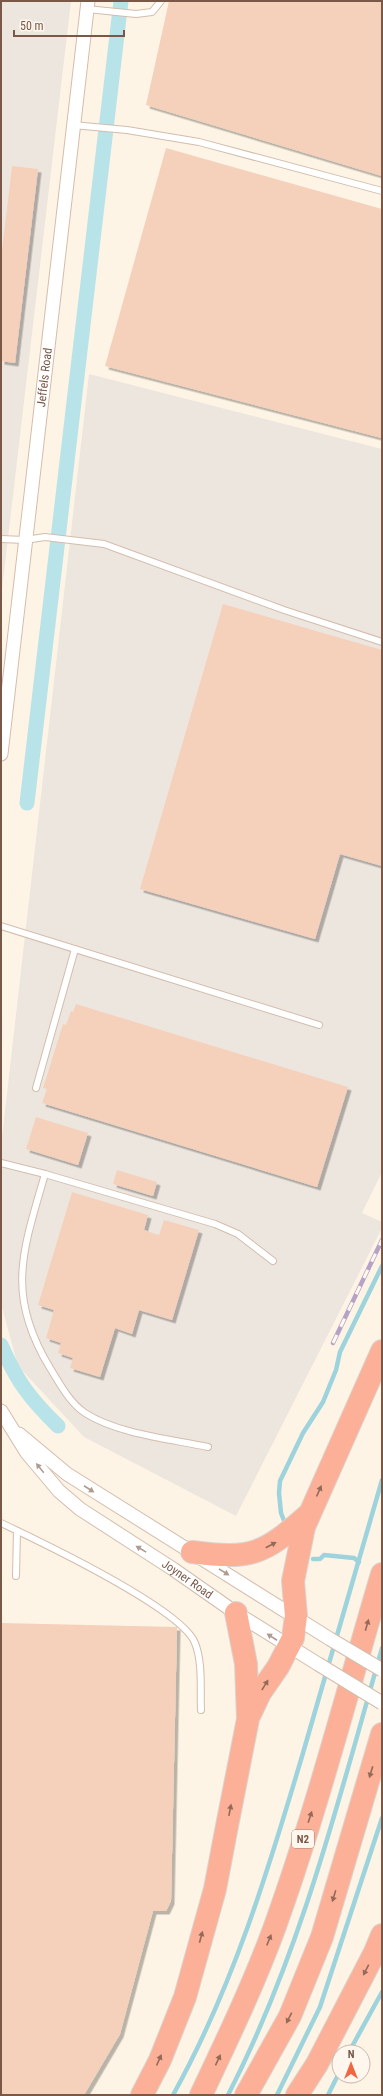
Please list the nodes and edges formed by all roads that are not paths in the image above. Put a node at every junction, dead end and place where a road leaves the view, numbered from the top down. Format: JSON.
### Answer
{"nodes":[{"id":1,"x":161,"y":1,"type":"edge"},
{"id":2,"x":88,"y":5,"type":"edge"},
{"id":3,"x":73,"y":125,"type":"junction"},
{"id":4,"x":382,"y":191,"type":"edge"},
{"id":5,"x":1,"y":539,"type":"edge"},
{"id":6,"x":25,"y":540,"type":"junction"},
{"id":7,"x":382,"y":642,"type":"edge"},
{"id":8,"x":1,"y":754,"type":"edge"},
{"id":9,"x":1,"y":926,"type":"edge"},
{"id":10,"x":75,"y":949,"type":"junction"},
{"id":11,"x":319,"y":1025,"type":"dead end"},
{"id":12,"x":36,"y":1088,"type":"dead end"},
{"id":13,"x":1,"y":1163,"type":"edge"},
{"id":14,"x":45,"y":1174,"type":"junction"},
{"id":15,"x":273,"y":1261,"type":"dead end"},
{"id":16,"x":382,"y":1351,"type":"edge"},
{"id":17,"x":1,"y":1411,"type":"edge"},
{"id":18,"x":15,"y":1431,"type":"junction"},
{"id":19,"x":208,"y":1447,"type":"dead end"},
{"id":20,"x":309,"y":1514,"type":"junction"},
{"id":21,"x":1,"y":1523,"type":"edge"},
{"id":22,"x":17,"y":1531,"type":"junction"},
{"id":23,"x":192,"y":1552,"type":"junction"},
{"id":24,"x":382,"y":1574,"type":"edge"},
{"id":25,"x":16,"y":1576,"type":"dead end"},
{"id":26,"x":236,"y":1613,"type":"junction"},
{"id":27,"x":296,"y":1616,"type":"junction"},
{"id":28,"x":289,"y":1647,"type":"junction"},
{"id":29,"x":382,"y":1670,"type":"edge"},
{"id":30,"x":382,"y":1703,"type":"edge"},
{"id":31,"x":200,"y":1710,"type":"dead end"},
{"id":32,"x":248,"y":1719,"type":"junction"},
{"id":33,"x":382,"y":1734,"type":"edge"},
{"id":34,"x":382,"y":1935,"type":"edge"},
{"id":35,"x":142,"y":2095,"type":"edge"},
{"id":36,"x":202,"y":2095,"type":"edge"},
{"id":37,"x":246,"y":2095,"type":"edge"},
{"id":38,"x":297,"y":2095,"type":"edge"}],
"edges":[{"from":1,"to":2,"type":"lane"},
{"from":2,"to":3,"type":"street","name":"Jeffels Road"},
{"from":3,"to":4,"type":"lane"},
{"from":3,"to":6,"type":"street","name":"Jeffels Road"},
{"from":5,"to":6,"type":"lane"},
{"from":6,"to":7,"type":"lane"},
{"from":6,"to":8,"type":"street","name":"Jeffels Road"},
{"from":9,"to":10,"type":"lane"},
{"from":10,"to":11,"type":"lane"},
{"from":10,"to":12,"type":"lane"},
{"from":13,"to":14,"type":"lane"},
{"from":14,"to":15,"type":"lane"},
{"from":14,"to":19,"type":"lane"},
{"from":20,"to":16,"type":"highway","one_way":true},
{"from":17,"to":18,"type":"street","name":"Joyner Road"},
{"from":18,"to":23,"type":"street","name":"Joyner Road","one_way":true},
{"from":26,"to":18,"type":"street","name":"Joyner Road","one_way":true},
{"from":23,"to":20,"type":"highway","one_way":true},
{"from":20,"to":27,"type":"highway"},
{"from":21,"to":22,"type":"lane"},
{"from":22,"to":25,"type":"lane"},
{"from":22,"to":31,"type":"lane"},
{"from":23,"to":27,"type":"street","name":"Joyner Road","one_way":true},
{"from":36,"to":24,"type":"highway","number":"N2","one_way":true},
{"from":28,"to":26,"type":"street","name":"Joyner Road","one_way":true},
{"from":26,"to":32,"type":"highway"},
{"from":27,"to":28,"type":"highway"},
{"from":27,"to":29,"type":"street","name":"Joyner Road","bridge":true},
{"from":28,"to":30,"type":"street","name":"Joyner Road","bridge":true},
{"from":32,"to":28,"type":"highway","one_way":true},
{"from":35,"to":32,"type":"highway","one_way":true},
{"from":33,"to":37,"type":"highway","one_way":true},
{"from":34,"to":38,"type":"highway","one_way":true}]}
